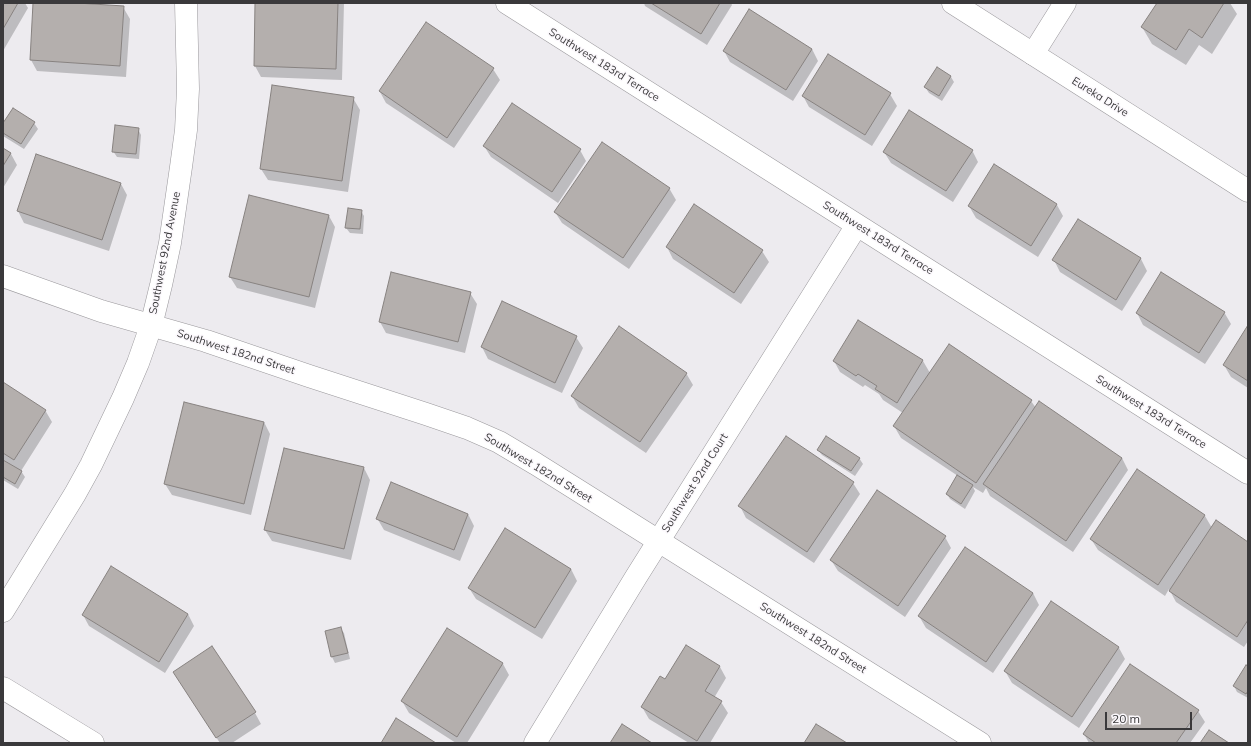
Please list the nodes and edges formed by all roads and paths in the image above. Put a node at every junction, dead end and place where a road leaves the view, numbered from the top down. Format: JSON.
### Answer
{"nodes":[{"id":1,"x":186,"y":3,"type":"edge"},
{"id":2,"x":507,"y":3,"type":"edge"},
{"id":3,"x":953,"y":3,"type":"edge"},
{"id":4,"x":1065,"y":3,"type":"edge"},
{"id":5,"x":1033,"y":54,"type":"junction"},
{"id":6,"x":1248,"y":191,"type":"edge"},
{"id":7,"x":857,"y":225,"type":"junction"},
{"id":8,"x":3,"y":276,"type":"edge"},
{"id":9,"x":151,"y":326,"type":"junction"},
{"id":10,"x":1248,"y":473,"type":"edge"},
{"id":11,"x":658,"y":542,"type":"junction"},
{"id":12,"x":3,"y":611,"type":"edge"},
{"id":13,"x":3,"y":688,"type":"edge"},
{"id":14,"x":959,"y":737,"type":"edge"},
{"id":15,"x":93,"y":743,"type":"edge"},
{"id":16,"x":535,"y":743,"type":"edge"},
{"id":17,"x":980,"y":743,"type":"edge"}],
"edges":[{"from":1,"to":9,"type":"street","name":"Southwest 92nd Avenue"},
{"from":2,"to":7,"type":"street","name":"Southwest 183rd Terrace"},
{"from":3,"to":5,"type":"street","name":"Eureka Drive"},
{"from":4,"to":5,"type":"street"},
{"from":5,"to":6,"type":"street","name":"Eureka Drive"},
{"from":7,"to":10,"type":"street","name":"Southwest 183rd Terrace"},
{"from":7,"to":11,"type":"street","name":"Southwest 92nd Court"},
{"from":8,"to":9,"type":"street","name":"Southwest 182nd Street"},
{"from":9,"to":11,"type":"street","name":"Southwest 182nd Street"},
{"from":9,"to":12,"type":"street","name":"Southwest 92nd Avenue"},
{"from":11,"to":14,"type":"street","name":"Southwest 182nd Street"},
{"from":11,"to":16,"type":"street","name":"Southwest 92nd Court"},
{"from":13,"to":15,"type":"street"},
{"from":14,"to":17,"type":"street","name":"Southwest 182nd Street"}]}
